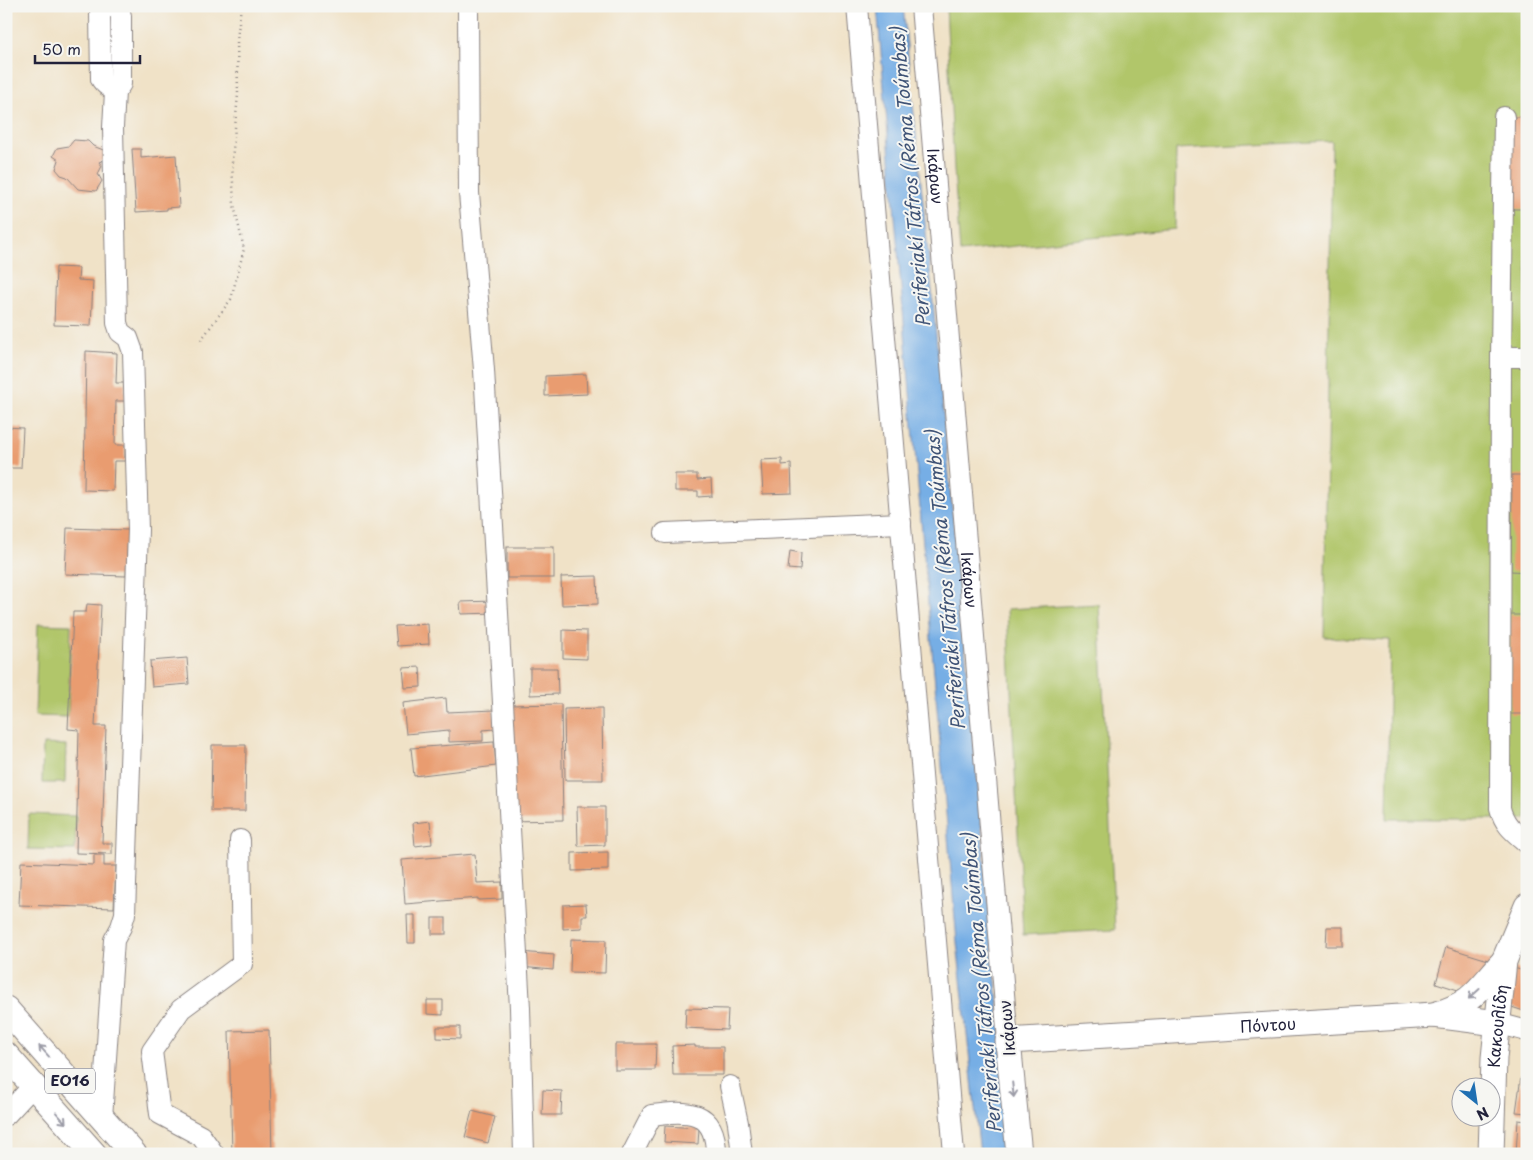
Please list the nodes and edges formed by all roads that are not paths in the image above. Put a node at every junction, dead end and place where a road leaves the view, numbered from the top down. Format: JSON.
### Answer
{"nodes":[{"id":1,"x":111,"y":6,"type":"edge"},
{"id":2,"x":115,"y":6,"type":"edge"},
{"id":3,"x":468,"y":6,"type":"edge"},
{"id":4,"x":857,"y":6,"type":"edge"},
{"id":5,"x":921,"y":6,"type":"edge"},
{"id":6,"x":114,"y":92,"type":"junction"},
{"id":7,"x":1504,"y":117,"type":"dead end"},
{"id":8,"x":1527,"y":357,"type":"edge"},
{"id":9,"x":1502,"y":358,"type":"junction"},
{"id":10,"x":901,"y":523,"type":"junction"},
{"id":11,"x":664,"y":533,"type":"dead end"},
{"id":12,"x":240,"y":840,"type":"dead end"},
{"id":13,"x":1527,"y":843,"type":"edge"},
{"id":14,"x":1527,"y":906,"type":"edge"},
{"id":15,"x":1504,"y":960,"type":"junction"},
{"id":16,"x":6,"y":1010,"type":"edge"},
{"id":17,"x":1434,"y":1015,"type":"junction"},
{"id":18,"x":1497,"y":1023,"type":"junction"},
{"id":19,"x":1527,"y":1032,"type":"edge"},
{"id":20,"x":1008,"y":1041,"type":"junction"},
{"id":21,"x":6,"y":1055,"type":"edge"},
{"id":22,"x":33,"y":1086,"type":"junction"},
{"id":23,"x":730,"y":1086,"type":"dead end"},
{"id":24,"x":6,"y":1115,"type":"edge"},
{"id":25,"x":102,"y":1118,"type":"junction"},
{"id":26,"x":94,"y":1154,"type":"edge"},
{"id":27,"x":134,"y":1154,"type":"edge"},
{"id":28,"x":214,"y":1154,"type":"edge"},
{"id":29,"x":524,"y":1154,"type":"edge"},
{"id":30,"x":632,"y":1154,"type":"edge"},
{"id":31,"x":716,"y":1154,"type":"edge"},
{"id":32,"x":742,"y":1154,"type":"edge"},
{"id":33,"x":954,"y":1154,"type":"edge"},
{"id":34,"x":1019,"y":1154,"type":"edge"},
{"id":35,"x":1491,"y":1154,"type":"edge"}],
"edges":[{"from":1,"to":6,"type":"street"},
{"from":2,"to":6,"type":"street"},
{"from":3,"to":29,"type":"street"},
{"from":4,"to":10,"type":"street"},
{"from":5,"to":20,"type":"street","name":"Ικάρων"},
{"from":6,"to":25,"type":"street"},
{"from":7,"to":9,"type":"street"},
{"from":8,"to":9,"type":"street"},
{"from":9,"to":13,"type":"street"},
{"from":10,"to":11,"type":"street"},
{"from":10,"to":33,"type":"street"},
{"from":12,"to":28,"type":"street"},
{"from":14,"to":15,"type":"main road"},
{"from":15,"to":17,"type":"main road","one_way":true},
{"from":15,"to":18,"type":"main road","name":"Κακουλίδη"},
{"from":25,"to":16,"type":"main road","number":"ΕΟ16","one_way":true},
{"from":17,"to":18,"type":"main road","name":"Πόντου"},
{"from":17,"to":20,"type":"main road","name":"Πόντου"},
{"from":18,"to":19,"type":"street","name":"Πόντου"},
{"from":18,"to":35,"type":"main road","name":"Κακουλίδη"},
{"from":20,"to":34,"type":"main road","name":"Ικάρων","one_way":true},
{"from":21,"to":22,"type":"main road","number":"ΕΟ16"},
{"from":22,"to":24,"type":"street"},
{"from":22,"to":26,"type":"main road","number":"ΕΟ16","one_way":true},
{"from":23,"to":32,"type":"street"},
{"from":25,"to":27,"type":"main road","number":"ΕΟ16"},
{"from":30,"to":31,"type":"street"}]}
